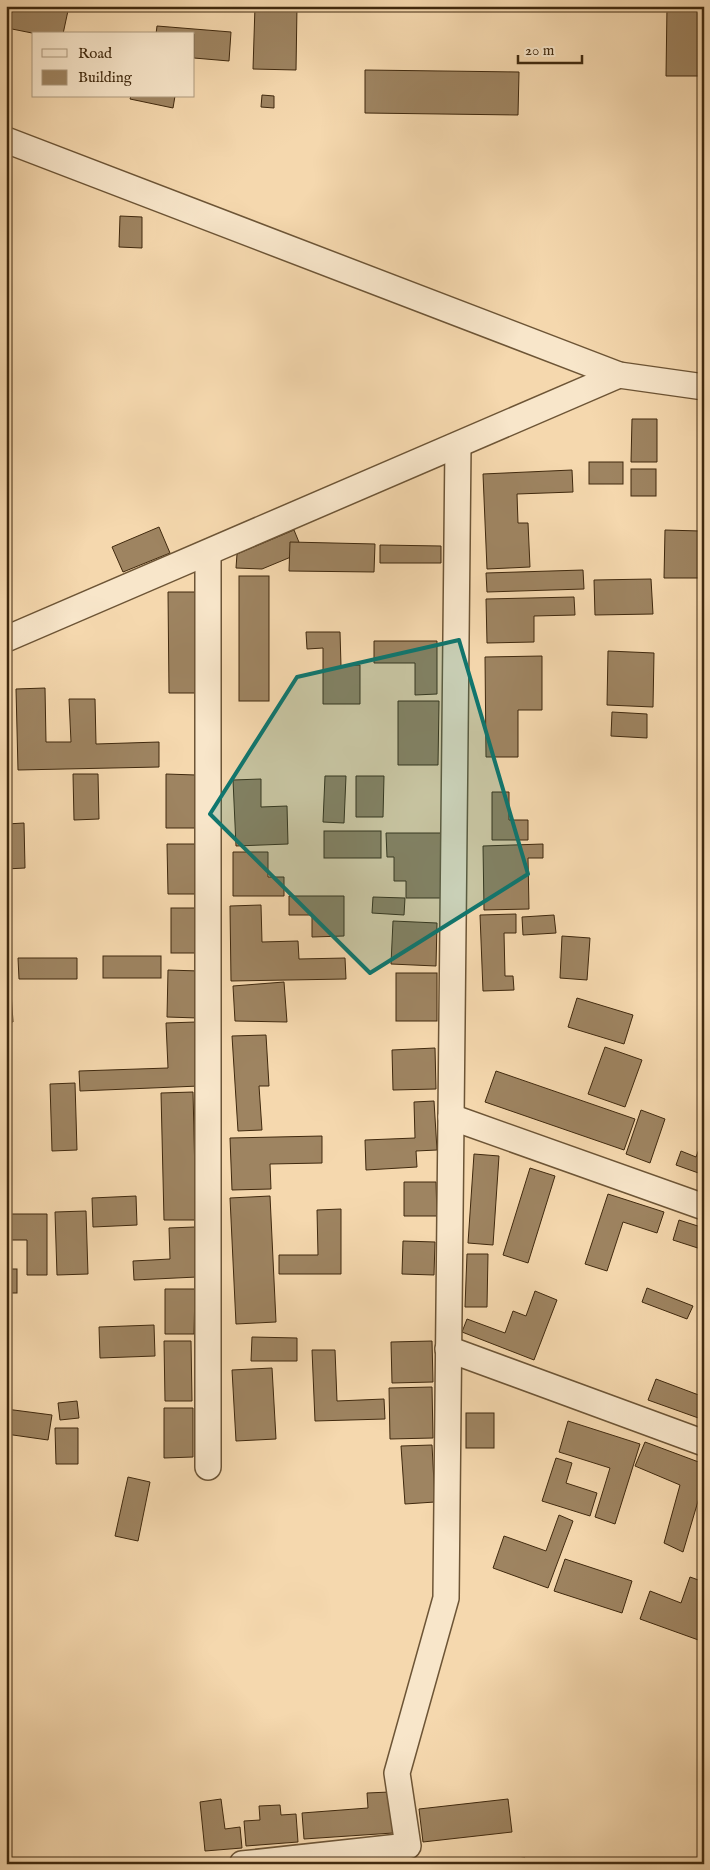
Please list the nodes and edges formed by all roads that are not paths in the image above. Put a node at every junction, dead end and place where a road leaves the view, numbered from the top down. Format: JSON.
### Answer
{"nodes":[{"id":1,"x":6,"y":140,"type":"edge"},
{"id":2,"x":619,"y":375,"type":"junction"},
{"id":3,"x":704,"y":387,"type":"edge"},
{"id":4,"x":458,"y":445,"type":"junction"},
{"id":5,"x":208,"y":554,"type":"junction"},
{"id":6,"x":6,"y":639,"type":"edge"},
{"id":7,"x":451,"y":1117,"type":"junction"},
{"id":8,"x":704,"y":1206,"type":"edge"},
{"id":9,"x":448,"y":1349,"type":"junction"},
{"id":10,"x":704,"y":1442,"type":"edge"},
{"id":11,"x":208,"y":1467,"type":"dead end"},
{"id":12,"x":409,"y":1855,"type":"edge"},
{"id":13,"x":242,"y":1864,"type":"edge"}],
"edges":[{"from":1,"to":2,"type":"street"},
{"from":2,"to":3,"type":"street"},
{"from":2,"to":4,"type":"street"},
{"from":4,"to":5,"type":"street"},
{"from":4,"to":7,"type":"street"},
{"from":5,"to":6,"type":"street"},
{"from":5,"to":11,"type":"street"},
{"from":7,"to":8,"type":"street"},
{"from":7,"to":9,"type":"street"},
{"from":9,"to":10,"type":"street"},
{"from":9,"to":12,"type":"street"},
{"from":12,"to":13,"type":"street"}]}
